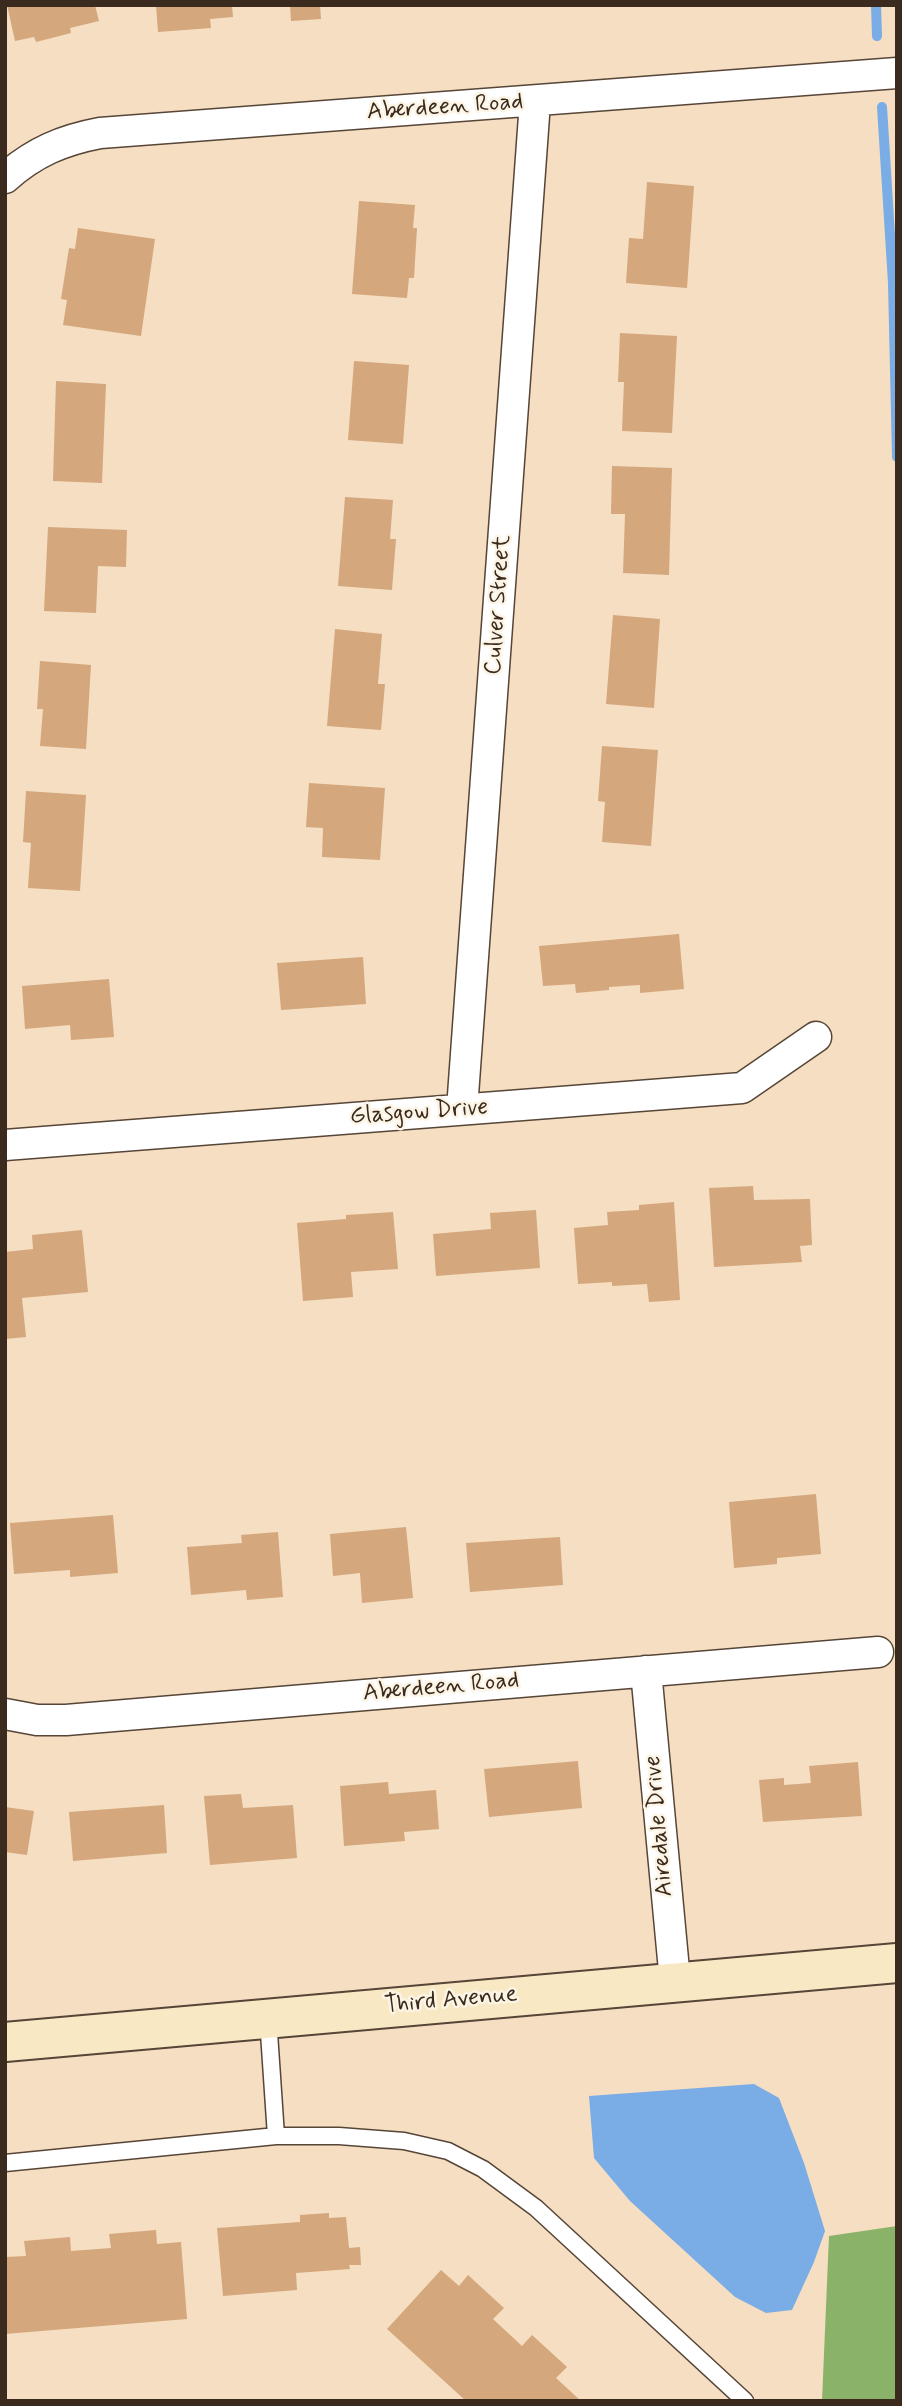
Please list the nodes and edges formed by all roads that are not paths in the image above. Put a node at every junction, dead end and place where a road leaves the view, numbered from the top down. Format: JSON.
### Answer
{"nodes":[{"id":1,"x":897,"y":73,"type":"edge"},
{"id":2,"x":535,"y":102,"type":"junction"},
{"id":3,"x":5,"y":178,"type":"edge"},
{"id":4,"x":816,"y":1037,"type":"dead end"},
{"id":5,"x":462,"y":1109,"type":"junction"},
{"id":6,"x":5,"y":1145,"type":"edge"},
{"id":7,"x":878,"y":1653,"type":"dead end"},
{"id":8,"x":646,"y":1671,"type":"junction"},
{"id":9,"x":5,"y":1714,"type":"edge"},
{"id":10,"x":897,"y":1963,"type":"edge"},
{"id":11,"x":675,"y":1981,"type":"junction"},
{"id":12,"x":268,"y":2018,"type":"junction"},
{"id":13,"x":5,"y":2042,"type":"edge"},
{"id":14,"x":276,"y":2136,"type":"junction"},
{"id":15,"x":5,"y":2163,"type":"edge"},
{"id":16,"x":745,"y":2401,"type":"edge"}],
"edges":[{"from":1,"to":2,"type":"street","name":"Aberdeen Road"},
{"from":2,"to":3,"type":"street","name":"Aberdeen Road"},
{"from":2,"to":5,"type":"street","name":"Culver Street"},
{"from":4,"to":5,"type":"street","name":"Glasgow Drive"},
{"from":5,"to":6,"type":"street","name":"Glasgow Drive"},
{"from":7,"to":8,"type":"street","name":"Aberdeen Road"},
{"from":8,"to":9,"type":"street","name":"Aberdeen Road"},
{"from":8,"to":11,"type":"street","name":"Airedale Drive"},
{"from":10,"to":11,"type":"street","name":"Third Avenue"},
{"from":11,"to":12,"type":"street","name":"Third Avenue"},
{"from":12,"to":13,"type":"street","name":"Third Avenue"},
{"from":12,"to":14,"type":"lane"},
{"from":14,"to":15,"type":"lane"},
{"from":14,"to":16,"type":"lane"}]}
